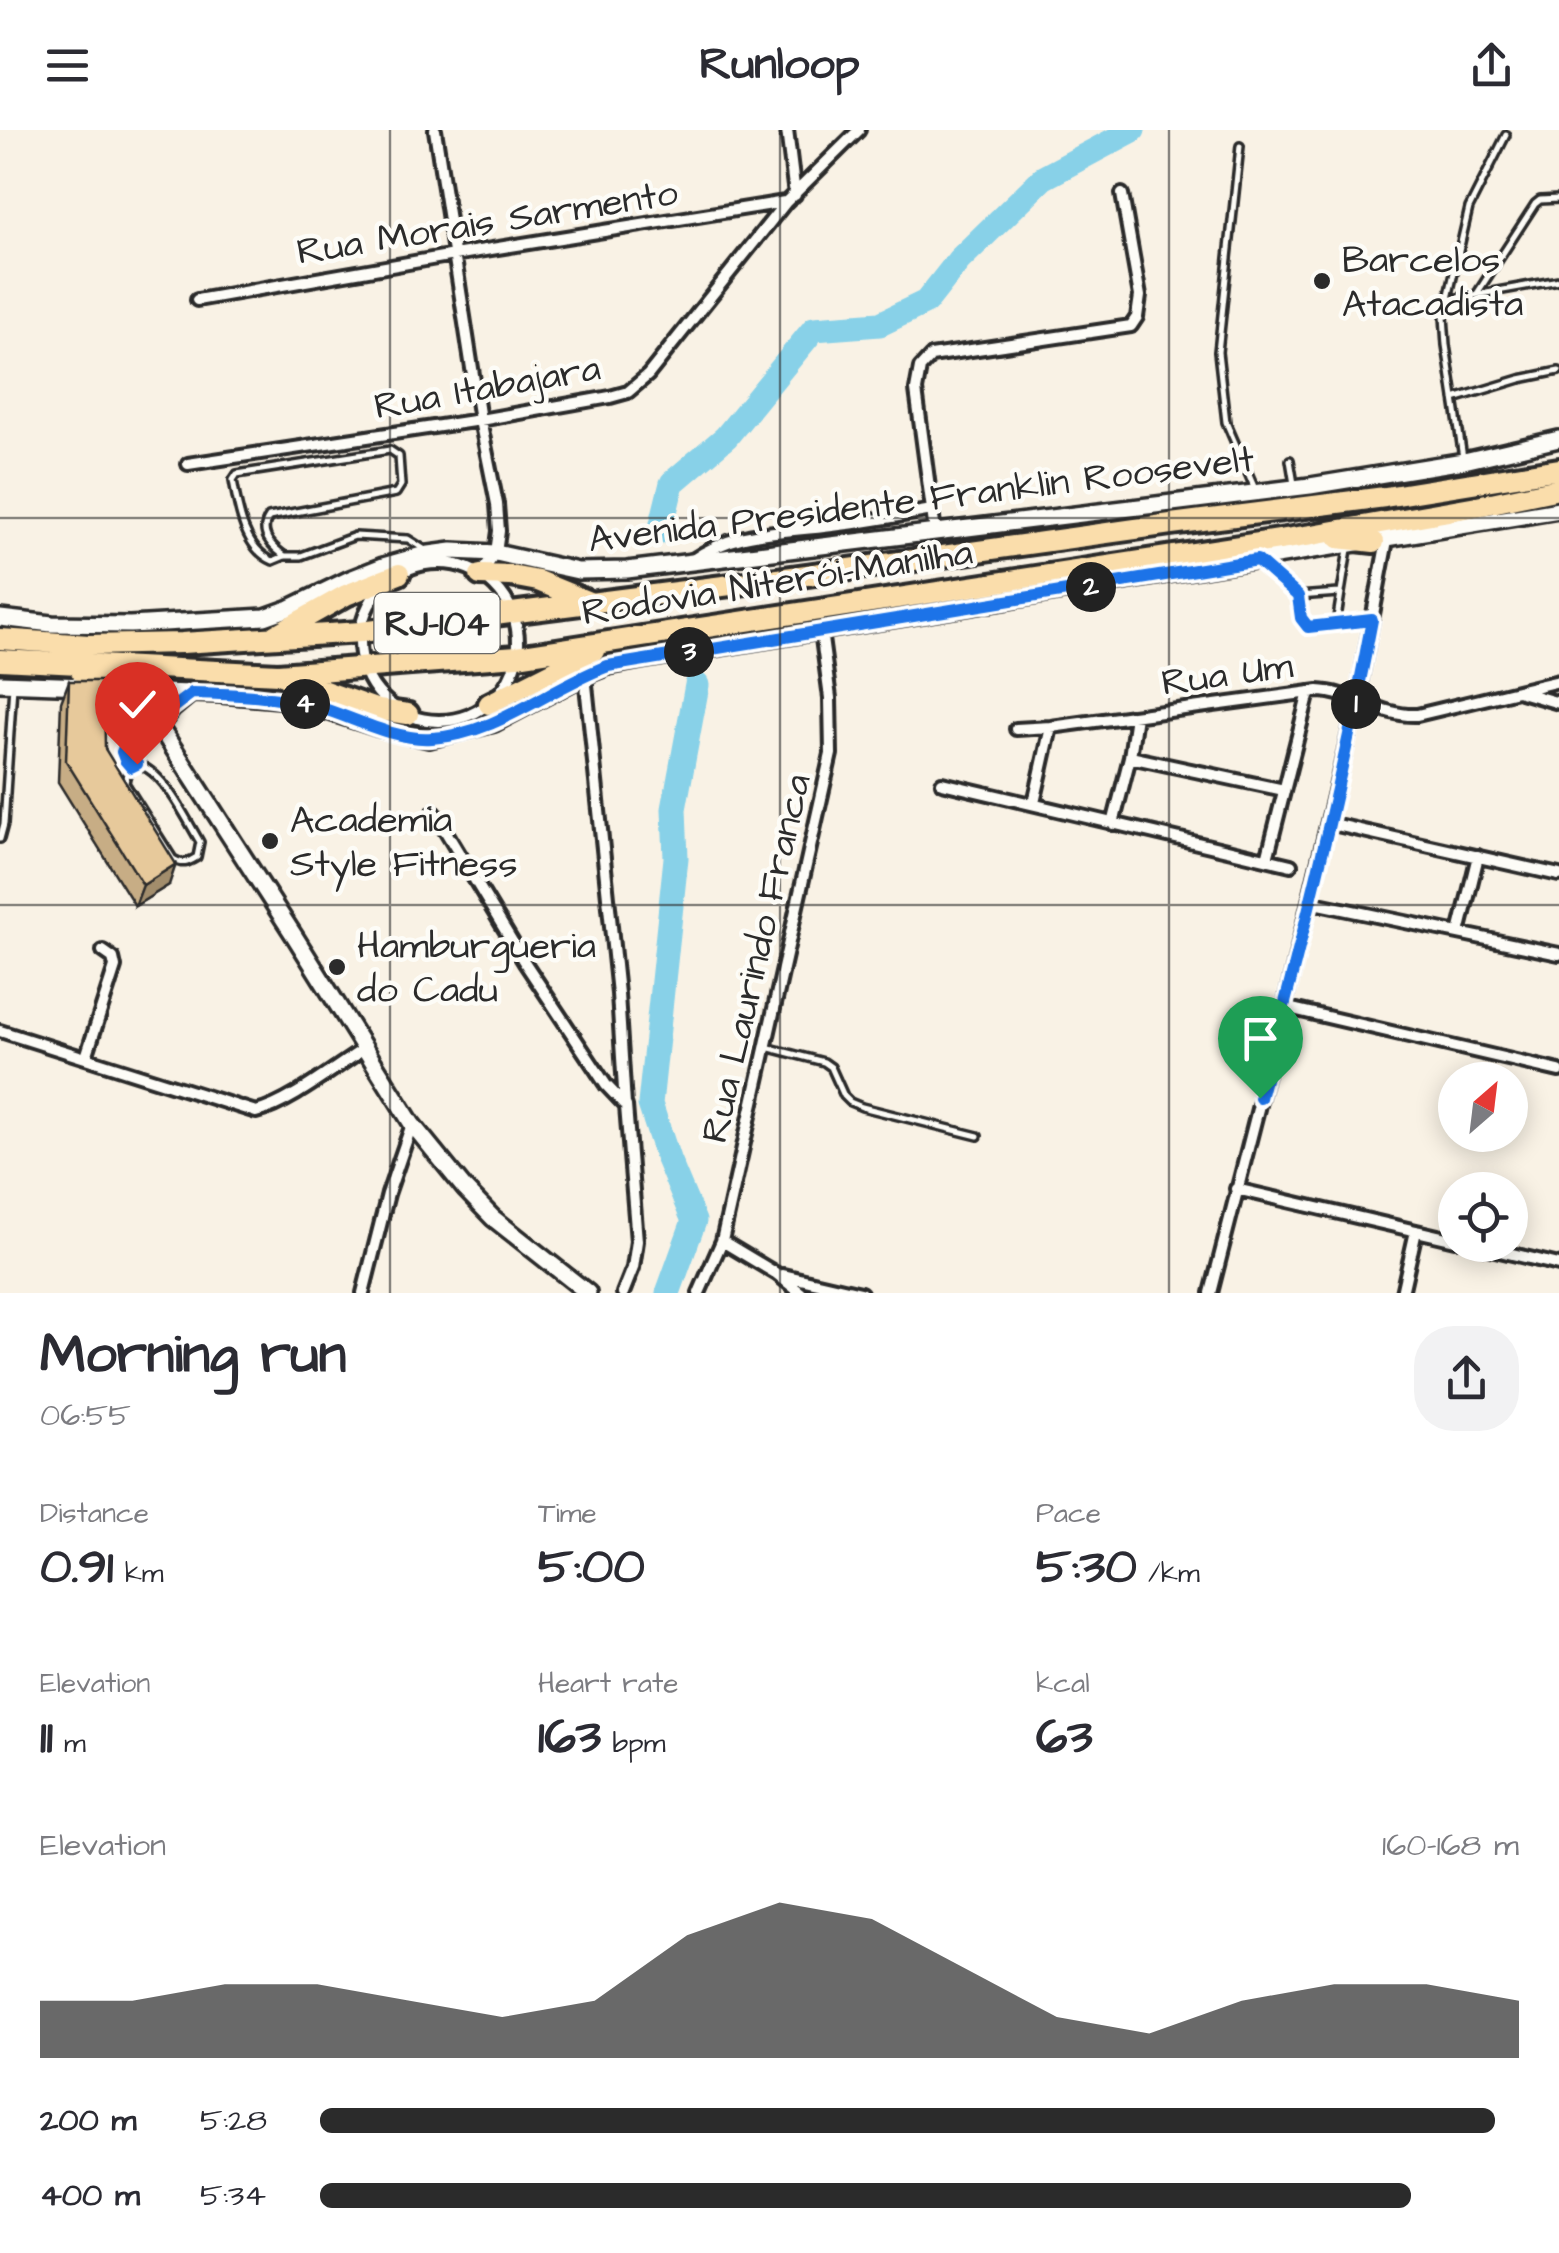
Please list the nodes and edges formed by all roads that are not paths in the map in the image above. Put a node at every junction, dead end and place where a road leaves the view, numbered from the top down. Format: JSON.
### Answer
{"nodes":[{"id":1,"x":434,"y":130,"type":"edge"},
{"id":2,"x":788,"y":130,"type":"edge"},
{"id":3,"x":859,"y":130,"type":"edge"},
{"id":4,"x":1506,"y":135,"type":"dead end"},
{"id":5,"x":1240,"y":146,"type":"dead end"},
{"id":6,"x":1122,"y":194,"type":"dead end"},
{"id":7,"x":790,"y":198,"type":"junction"},
{"id":8,"x":1559,"y":199,"type":"edge"},
{"id":9,"x":454,"y":255,"type":"junction"},
{"id":10,"x":1559,"y":280,"type":"edge"},
{"id":11,"x":1476,"y":294,"type":"junction"},
{"id":12,"x":197,"y":300,"type":"dead end"},
{"id":13,"x":1447,"y":300,"type":"junction"},
{"id":14,"x":1559,"y":371,"type":"edge"},
{"id":15,"x":1454,"y":399,"type":"junction"},
{"id":16,"x":480,"y":420,"type":"junction"},
{"id":17,"x":1559,"y":439,"type":"edge"},
{"id":18,"x":1290,"y":460,"type":"dead end"},
{"id":19,"x":1464,"y":460,"type":"junction"},
{"id":20,"x":188,"y":464,"type":"dead end"},
{"id":21,"x":1559,"y":469,"type":"edge"},
{"id":22,"x":1294,"y":487,"type":"junction"},
{"id":23,"x":1559,"y":489,"type":"edge"},
{"id":24,"x":1256,"y":492,"type":"junction"},
{"id":25,"x":932,"y":510,"type":"junction"},
{"id":26,"x":1559,"y":510,"type":"edge"},
{"id":27,"x":935,"y":532,"type":"junction"},
{"id":28,"x":1312,"y":535,"type":"junction"},
{"id":29,"x":1380,"y":541,"type":"junction"},
{"id":30,"x":1349,"y":546,"type":"junction"},
{"id":31,"x":496,"y":553,"type":"junction"},
{"id":32,"x":431,"y":554,"type":"junction"},
{"id":33,"x":285,"y":556,"type":"junction"},
{"id":34,"x":1257,"y":560,"type":"junction"},
{"id":35,"x":688,"y":563,"type":"junction"},
{"id":36,"x":399,"y":574,"type":"junction"},
{"id":37,"x":480,"y":575,"type":"junction"},
{"id":38,"x":1340,"y":593,"type":"junction"},
{"id":39,"x":1298,"y":596,"type":"junction"},
{"id":40,"x":591,"y":603,"type":"junction"},
{"id":41,"x":513,"y":614,"type":"junction"},
{"id":42,"x":1372,"y":620,"type":"junction"},
{"id":43,"x":1336,"y":624,"type":"junction"},
{"id":44,"x":2,"y":629,"type":"edge"},
{"id":45,"x":821,"y":630,"type":"junction"},
{"id":46,"x":361,"y":632,"type":"junction"},
{"id":47,"x":270,"y":638,"type":"junction"},
{"id":48,"x":615,"y":642,"type":"junction"},
{"id":49,"x":517,"y":656,"type":"junction"},
{"id":50,"x":0,"y":660,"type":"edge"},
{"id":51,"x":60,"y":664,"type":"junction"},
{"id":52,"x":365,"y":669,"type":"junction"},
{"id":53,"x":278,"y":674,"type":"junction"},
{"id":54,"x":584,"y":675,"type":"junction"},
{"id":55,"x":1559,"y":680,"type":"edge"},
{"id":56,"x":6,"y":683,"type":"edge"},
{"id":57,"x":140,"y":692,"type":"junction"},
{"id":58,"x":1309,"y":692,"type":"junction"},
{"id":59,"x":1520,"y":692,"type":"junction"},
{"id":60,"x":192,"y":693,"type":"junction"},
{"id":61,"x":1357,"y":700,"type":"junction"},
{"id":62,"x":1559,"y":702,"type":"edge"},
{"id":63,"x":488,"y":704,"type":"junction"},
{"id":64,"x":408,"y":714,"type":"junction"},
{"id":65,"x":1136,"y":716,"type":"junction"},
{"id":66,"x":434,"y":721,"type":"junction"},
{"id":67,"x":158,"y":726,"type":"junction"},
{"id":68,"x":1051,"y":727,"type":"junction"},
{"id":69,"x":1016,"y":728,"type":"dead end"},
{"id":70,"x":429,"y":739,"type":"junction"},
{"id":71,"x":1130,"y":757,"type":"junction"},
{"id":72,"x":131,"y":767,"type":"junction"},
{"id":73,"x":942,"y":783,"type":"dead end"},
{"id":74,"x":1284,"y":790,"type":"junction"},
{"id":75,"x":1034,"y":804,"type":"junction"},
{"id":76,"x":434,"y":812,"type":"dead end"},
{"id":77,"x":1328,"y":823,"type":"junction"},
{"id":78,"x":1113,"y":824,"type":"junction"},
{"id":79,"x":0,"y":840,"type":"edge"},
{"id":80,"x":1478,"y":856,"type":"junction"},
{"id":81,"x":1267,"y":859,"type":"junction"},
{"id":82,"x":1291,"y":865,"type":"dead end"},
{"id":83,"x":1559,"y":874,"type":"edge"},
{"id":84,"x":1310,"y":902,"type":"junction"},
{"id":85,"x":1460,"y":933,"type":"junction"},
{"id":86,"x":103,"y":951,"type":"dead end"},
{"id":87,"x":1559,"y":954,"type":"edge"},
{"id":88,"x":1284,"y":1008,"type":"junction"},
{"id":89,"x":0,"y":1031,"type":"edge"},
{"id":90,"x":766,"y":1048,"type":"junction"},
{"id":91,"x":364,"y":1049,"type":"junction"},
{"id":92,"x":86,"y":1057,"type":"junction"},
{"id":93,"x":1559,"y":1070,"type":"edge"},
{"id":94,"x":626,"y":1106,"type":"junction"},
{"id":95,"x":412,"y":1124,"type":"junction"},
{"id":96,"x":978,"y":1136,"type":"dead end"},
{"id":97,"x":1236,"y":1189,"type":"junction"},
{"id":98,"x":1416,"y":1231,"type":"junction"},
{"id":99,"x":1438,"y":1236,"type":"edge"},
{"id":100,"x":722,"y":1241,"type":"junction"},
{"id":101,"x":1528,"y":1258,"type":"edge"},
{"id":102,"x":1559,"y":1265,"type":"edge"},
{"id":103,"x":777,"y":1274,"type":"junction"},
{"id":104,"x":363,"y":1293,"type":"edge"},
{"id":105,"x":588,"y":1293,"type":"edge"},
{"id":106,"x":623,"y":1293,"type":"edge"},
{"id":107,"x":699,"y":1293,"type":"edge"},
{"id":108,"x":801,"y":1293,"type":"edge"},
{"id":109,"x":861,"y":1293,"type":"edge"},
{"id":110,"x":1211,"y":1293,"type":"edge"},
{"id":111,"x":1402,"y":1293,"type":"edge"}],
"edges":[{"from":1,"to":9,"type":"street"},
{"from":2,"to":7,"type":"street"},
{"from":3,"to":7,"type":"street","name":"Rua Itabajara"},
{"from":4,"to":13,"type":"lane"},
{"from":5,"to":24,"type":"lane"},
{"from":6,"to":25,"type":"street"},
{"from":7,"to":9,"type":"street","name":"Rua Morais Sarmento"},
{"from":7,"to":16,"type":"street","name":"Rua Itabajara"},
{"from":8,"to":11,"type":"lane"},
{"from":9,"to":12,"type":"street","name":"Rua Morais Sarmento"},
{"from":9,"to":16,"type":"street"},
{"from":10,"to":11,"type":"lane"},
{"from":11,"to":13,"type":"lane"},
{"from":13,"to":15,"type":"lane"},
{"from":14,"to":15,"type":"lane"},
{"from":15,"to":19,"type":"lane"},
{"from":16,"to":20,"type":"street","name":"Rua Itabajara"},
{"from":16,"to":31,"type":"street"},
{"from":17,"to":19,"type":"street","name":"Avenida Presidente Franklin Roosevelt"},
{"from":18,"to":22,"type":"lane"},
{"from":19,"to":22,"type":"street","name":"Avenida Presidente Franklin Roosevelt"},
{"from":21,"to":40,"type":"highway","name":"Rodovia Niterói-Manilha","number":"RJ-104"},
{"from":22,"to":24,"type":"street","name":"Avenida Presidente Franklin Roosevelt"},
{"from":23,"to":28,"type":"highway","name":"Rodovia Niterói-Manilha","number":"RJ-104"},
{"from":24,"to":27,"type":"street","name":"Avenida Presidente Franklin Roosevelt"},
{"from":25,"to":27,"type":"street"},
{"from":25,"to":35,"type":"street"},
{"from":26,"to":29,"type":"street"},
{"from":27,"to":35,"type":"street","name":"Avenida Presidente Franklin Roosevelt"},
{"from":28,"to":29,"type":"highway"},
{"from":28,"to":48,"type":"highway","name":"Rodovia Niterói-Manilha","number":"RJ-104"},
{"from":29,"to":30,"type":"street"},
{"from":29,"to":42,"type":"street"},
{"from":30,"to":34,"type":"street"},
{"from":30,"to":38,"type":"lane"},
{"from":31,"to":32,"type":"street","name":"Avenida Presidente Franklin Roosevelt"},
{"from":31,"to":35,"type":"street","name":"Avenida Presidente Franklin Roosevelt"},
{"from":31,"to":37,"type":"street"},
{"from":32,"to":33,"type":"lane"},
{"from":32,"to":44,"type":"street","name":"Avenida Presidente Franklin Roosevelt"},
{"from":33,"to":33,"type":"lane"},
{"from":34,"to":39,"type":"lane"},
{"from":34,"to":45,"type":"street"},
{"from":36,"to":37,"type":"street"},
{"from":36,"to":46,"type":"street"},
{"from":36,"to":47,"type":"highway"},
{"from":37,"to":40,"type":"highway"},
{"from":37,"to":41,"type":"street"},
{"from":38,"to":39,"type":"lane"},
{"from":38,"to":43,"type":"lane"},
{"from":39,"to":43,"type":"lane"},
{"from":40,"to":41,"type":"highway","name":"Rodovia Niterói-Manilha","number":"RJ-104"},
{"from":41,"to":46,"type":"highway","name":"Rodovia Niterói-Manilha","number":"RJ-104"},
{"from":41,"to":49,"type":"street"},
{"from":42,"to":43,"type":"lane"},
{"from":42,"to":61,"type":"street"},
{"from":44,"to":47,"type":"highway","name":"Rodovia Niterói-Manilha","number":"RJ-104"},
{"from":45,"to":54,"type":"street"},
{"from":45,"to":90,"type":"street","name":"Rua Laurindo Franca"},
{"from":46,"to":47,"type":"highway","name":"Rodovia Niterói-Manilha","number":"RJ-104"},
{"from":46,"to":52,"type":"street"},
{"from":48,"to":49,"type":"highway","name":"Rodovia Niterói-Manilha","number":"RJ-104"},
{"from":48,"to":63,"type":"highway"},
{"from":49,"to":52,"type":"highway","name":"Rodovia Niterói-Manilha","number":"RJ-104"},
{"from":49,"to":63,"type":"street"},
{"from":50,"to":51,"type":"highway","name":"Rodovia Niterói-Manilha","number":"RJ-104"},
{"from":51,"to":53,"type":"highway","name":"Rodovia Niterói-Manilha","number":"RJ-104"},
{"from":51,"to":57,"type":"highway"},
{"from":52,"to":53,"type":"highway","name":"Rodovia Niterói-Manilha","number":"RJ-104"},
{"from":52,"to":64,"type":"street"},
{"from":53,"to":64,"type":"highway"},
{"from":54,"to":70,"type":"street"},
{"from":54,"to":94,"type":"street"},
{"from":55,"to":59,"type":"street","name":"Rua Um"},
{"from":56,"to":57,"type":"street"},
{"from":56,"to":79,"type":"lane"},
{"from":57,"to":60,"type":"street"},
{"from":57,"to":67,"type":"street"},
{"from":58,"to":61,"type":"street","name":"Rua Um"},
{"from":58,"to":65,"type":"street","name":"Rua Um"},
{"from":58,"to":74,"type":"street"},
{"from":59,"to":61,"type":"street","name":"Rua Um"},
{"from":59,"to":62,"type":"street"},
{"from":60,"to":67,"type":"street"},
{"from":60,"to":70,"type":"street"},
{"from":61,"to":77,"type":"street"},
{"from":63,"to":66,"type":"street"},
{"from":64,"to":66,"type":"street"},
{"from":65,"to":68,"type":"street","name":"Rua Um"},
{"from":65,"to":71,"type":"street"},
{"from":66,"to":70,"type":"street"},
{"from":67,"to":72,"type":"lane"},
{"from":67,"to":91,"type":"street"},
{"from":68,"to":69,"type":"street","name":"Rua Um"},
{"from":68,"to":75,"type":"street"},
{"from":71,"to":74,"type":"street"},
{"from":71,"to":78,"type":"street"},
{"from":72,"to":72,"type":"lane"},
{"from":73,"to":75,"type":"street"},
{"from":74,"to":81,"type":"street"},
{"from":75,"to":78,"type":"street"},
{"from":76,"to":94,"type":"street"},
{"from":77,"to":80,"type":"street"},
{"from":77,"to":84,"type":"street"},
{"from":78,"to":81,"type":"street"},
{"from":80,"to":83,"type":"street"},
{"from":80,"to":85,"type":"street"},
{"from":81,"to":82,"type":"street"},
{"from":84,"to":85,"type":"street"},
{"from":84,"to":88,"type":"street"},
{"from":85,"to":87,"type":"street"},
{"from":86,"to":92,"type":"street"},
{"from":88,"to":93,"type":"street"},
{"from":88,"to":97,"type":"street"},
{"from":89,"to":92,"type":"street"},
{"from":90,"to":96,"type":"lane"},
{"from":90,"to":100,"type":"street","name":"Rua Laurindo Franca"},
{"from":91,"to":92,"type":"street"},
{"from":91,"to":95,"type":"street"},
{"from":94,"to":106,"type":"street"},
{"from":95,"to":104,"type":"street"},
{"from":95,"to":105,"type":"street"},
{"from":97,"to":98,"type":"street"},
{"from":97,"to":110,"type":"street"},
{"from":98,"to":99,"type":"street"},
{"from":98,"to":111,"type":"street"},
{"from":100,"to":103,"type":"street"},
{"from":100,"to":107,"type":"street","name":"Rua Laurindo Franca"},
{"from":101,"to":102,"type":"street"},
{"from":103,"to":108,"type":"street"},
{"from":103,"to":109,"type":"street"}]}
